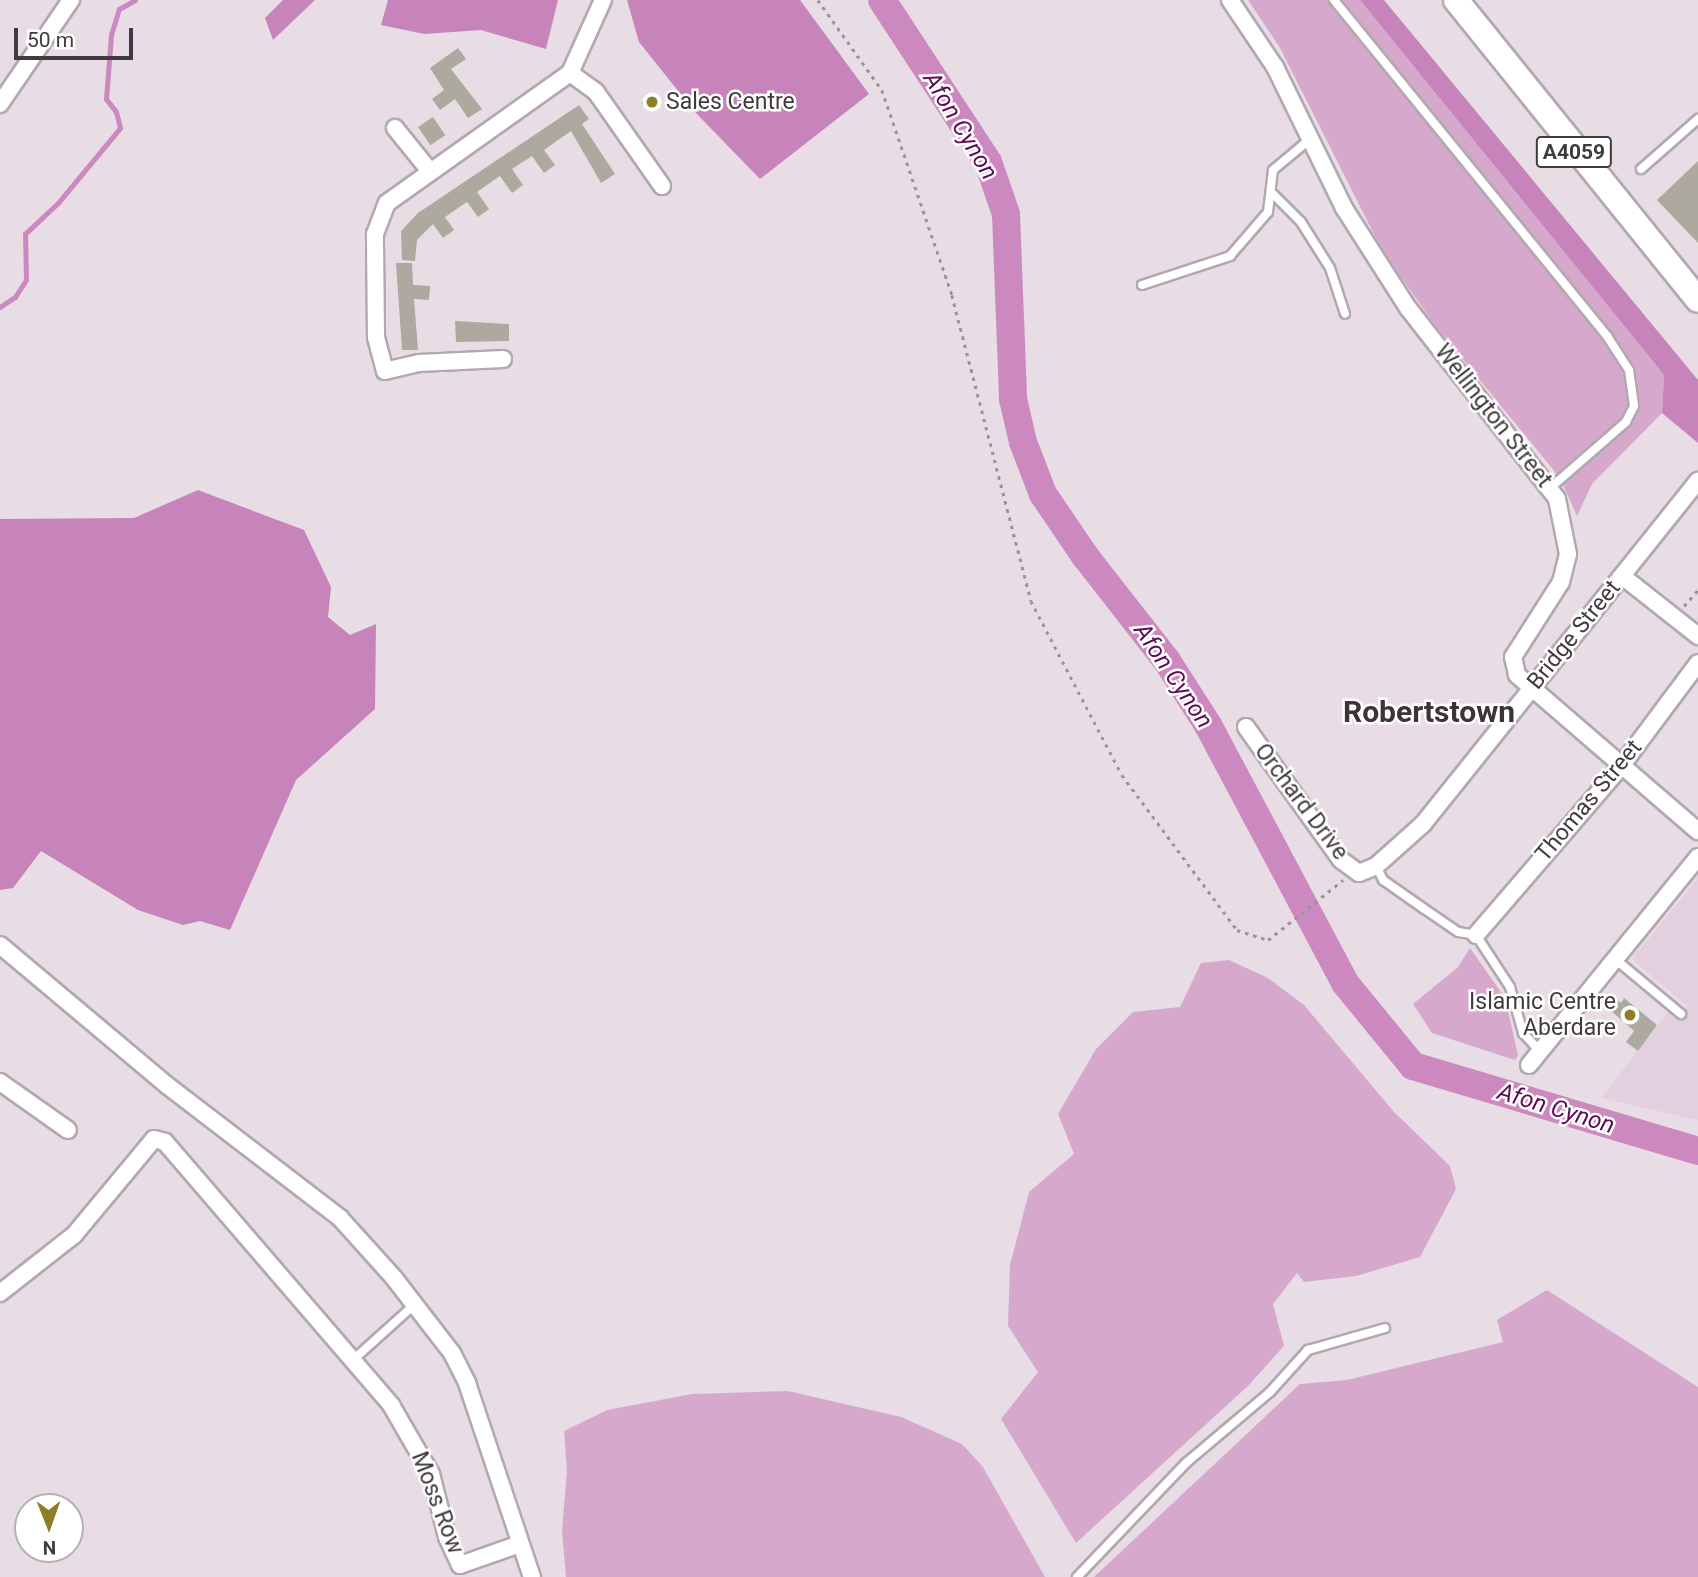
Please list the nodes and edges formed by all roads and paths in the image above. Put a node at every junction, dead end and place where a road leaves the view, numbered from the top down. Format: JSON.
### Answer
{"nodes":[{"id":1,"x":71,"y":0,"type":"edge"},
{"id":2,"x":603,"y":0,"type":"edge"},
{"id":3,"x":818,"y":0,"type":"edge"},
{"id":4,"x":1334,"y":0,"type":"edge"},
{"id":5,"x":1456,"y":0,"type":"edge"},
{"id":6,"x":1232,"y":1,"type":"edge"},
{"id":7,"x":570,"y":73,"type":"junction"},
{"id":8,"x":0,"y":104,"type":"edge"},
{"id":9,"x":1698,"y":119,"type":"edge"},
{"id":10,"x":395,"y":128,"type":"dead end"},
{"id":11,"x":1309,"y":140,"type":"junction"},
{"id":12,"x":1642,"y":169,"type":"dead end"},
{"id":13,"x":429,"y":170,"type":"junction"},
{"id":14,"x":662,"y":186,"type":"dead end"},
{"id":15,"x":1271,"y":192,"type":"junction"},
{"id":16,"x":1142,"y":285,"type":"dead end"},
{"id":17,"x":1698,"y":300,"type":"edge"},
{"id":18,"x":1345,"y":314,"type":"dead end"},
{"id":19,"x":503,"y":359,"type":"dead end"},
{"id":20,"x":1698,"y":481,"type":"edge"},
{"id":21,"x":1549,"y":489,"type":"junction"},
{"id":22,"x":1622,"y":576,"type":"junction"},
{"id":23,"x":1698,"y":590,"type":"edge"},
{"id":24,"x":1675,"y":618,"type":"junction"},
{"id":25,"x":1698,"y":636,"type":"edge"},
{"id":26,"x":1698,"y":663,"type":"edge"},
{"id":27,"x":1530,"y":690,"type":"junction"},
{"id":28,"x":1246,"y":727,"type":"dead end"},
{"id":29,"x":1622,"y":765,"type":"junction"},
{"id":30,"x":1698,"y":831,"type":"edge"},
{"id":31,"x":1698,"y":857,"type":"edge"},
{"id":32,"x":1376,"y":866,"type":"junction"},
{"id":33,"x":1359,"y":873,"type":"junction"},
{"id":34,"x":1476,"y":936,"type":"junction"},
{"id":35,"x":0,"y":945,"type":"edge"},
{"id":36,"x":1615,"y":959,"type":"junction"},
{"id":37,"x":1681,"y":1014,"type":"dead end"},
{"id":38,"x":1540,"y":1051,"type":"junction"},
{"id":39,"x":1530,"y":1065,"type":"dead end"},
{"id":40,"x":0,"y":1082,"type":"edge"},
{"id":41,"x":68,"y":1130,"type":"dead end"},
{"id":42,"x":0,"y":1293,"type":"edge"},
{"id":43,"x":416,"y":1303,"type":"junction"},
{"id":44,"x":1385,"y":1328,"type":"dead end"},
{"id":45,"x":354,"y":1359,"type":"junction"},
{"id":46,"x":517,"y":1545,"type":"junction"},
{"id":47,"x":532,"y":1577,"type":"edge"},
{"id":48,"x":1077,"y":1577,"type":"edge"}],
"edges":[{"from":1,"to":8,"type":"street"},
{"from":2,"to":7,"type":"street"},
{"from":3,"to":33,"type":"path"},
{"from":4,"to":21,"type":"lane"},
{"from":5,"to":17,"type":"main road","number":"A4059"},
{"from":6,"to":11,"type":"street","name":"Wellington Street"},
{"from":7,"to":13,"type":"street"},
{"from":7,"to":14,"type":"street"},
{"from":9,"to":12,"type":"lane"},
{"from":10,"to":13,"type":"street"},
{"from":11,"to":15,"type":"lane"},
{"from":11,"to":21,"type":"street","name":"Wellington Street"},
{"from":13,"to":19,"type":"street"},
{"from":15,"to":16,"type":"lane"},
{"from":15,"to":18,"type":"lane"},
{"from":20,"to":22,"type":"street","name":"Bridge Street"},
{"from":21,"to":27,"type":"street","name":"Wellington Street"},
{"from":22,"to":24,"type":"street"},
{"from":22,"to":27,"type":"street","name":"Bridge Street"},
{"from":23,"to":24,"type":"path"},
{"from":24,"to":25,"type":"street"},
{"from":26,"to":29,"type":"street","name":"Thomas Street"},
{"from":27,"to":29,"type":"street","name":"Wellington Street"},
{"from":27,"to":32,"type":"street","name":"Bridge Street"},
{"from":28,"to":33,"type":"street","name":"Orchard Drive"},
{"from":29,"to":30,"type":"street","name":"Wellington Street"},
{"from":29,"to":34,"type":"street","name":"Thomas Street"},
{"from":31,"to":36,"type":"street"},
{"from":32,"to":33,"type":"street","name":"Bridge Street"},
{"from":32,"to":34,"type":"lane"},
{"from":34,"to":38,"type":"lane"},
{"from":35,"to":43,"type":"street"},
{"from":36,"to":37,"type":"lane"},
{"from":36,"to":38,"type":"street"},
{"from":38,"to":39,"type":"street"},
{"from":40,"to":41,"type":"street"},
{"from":42,"to":45,"type":"street"},
{"from":43,"to":45,"type":"lane"},
{"from":43,"to":46,"type":"street"},
{"from":44,"to":48,"type":"lane"},
{"from":45,"to":46,"type":"street","name":"Moss Row"},
{"from":46,"to":47,"type":"street"}]}
